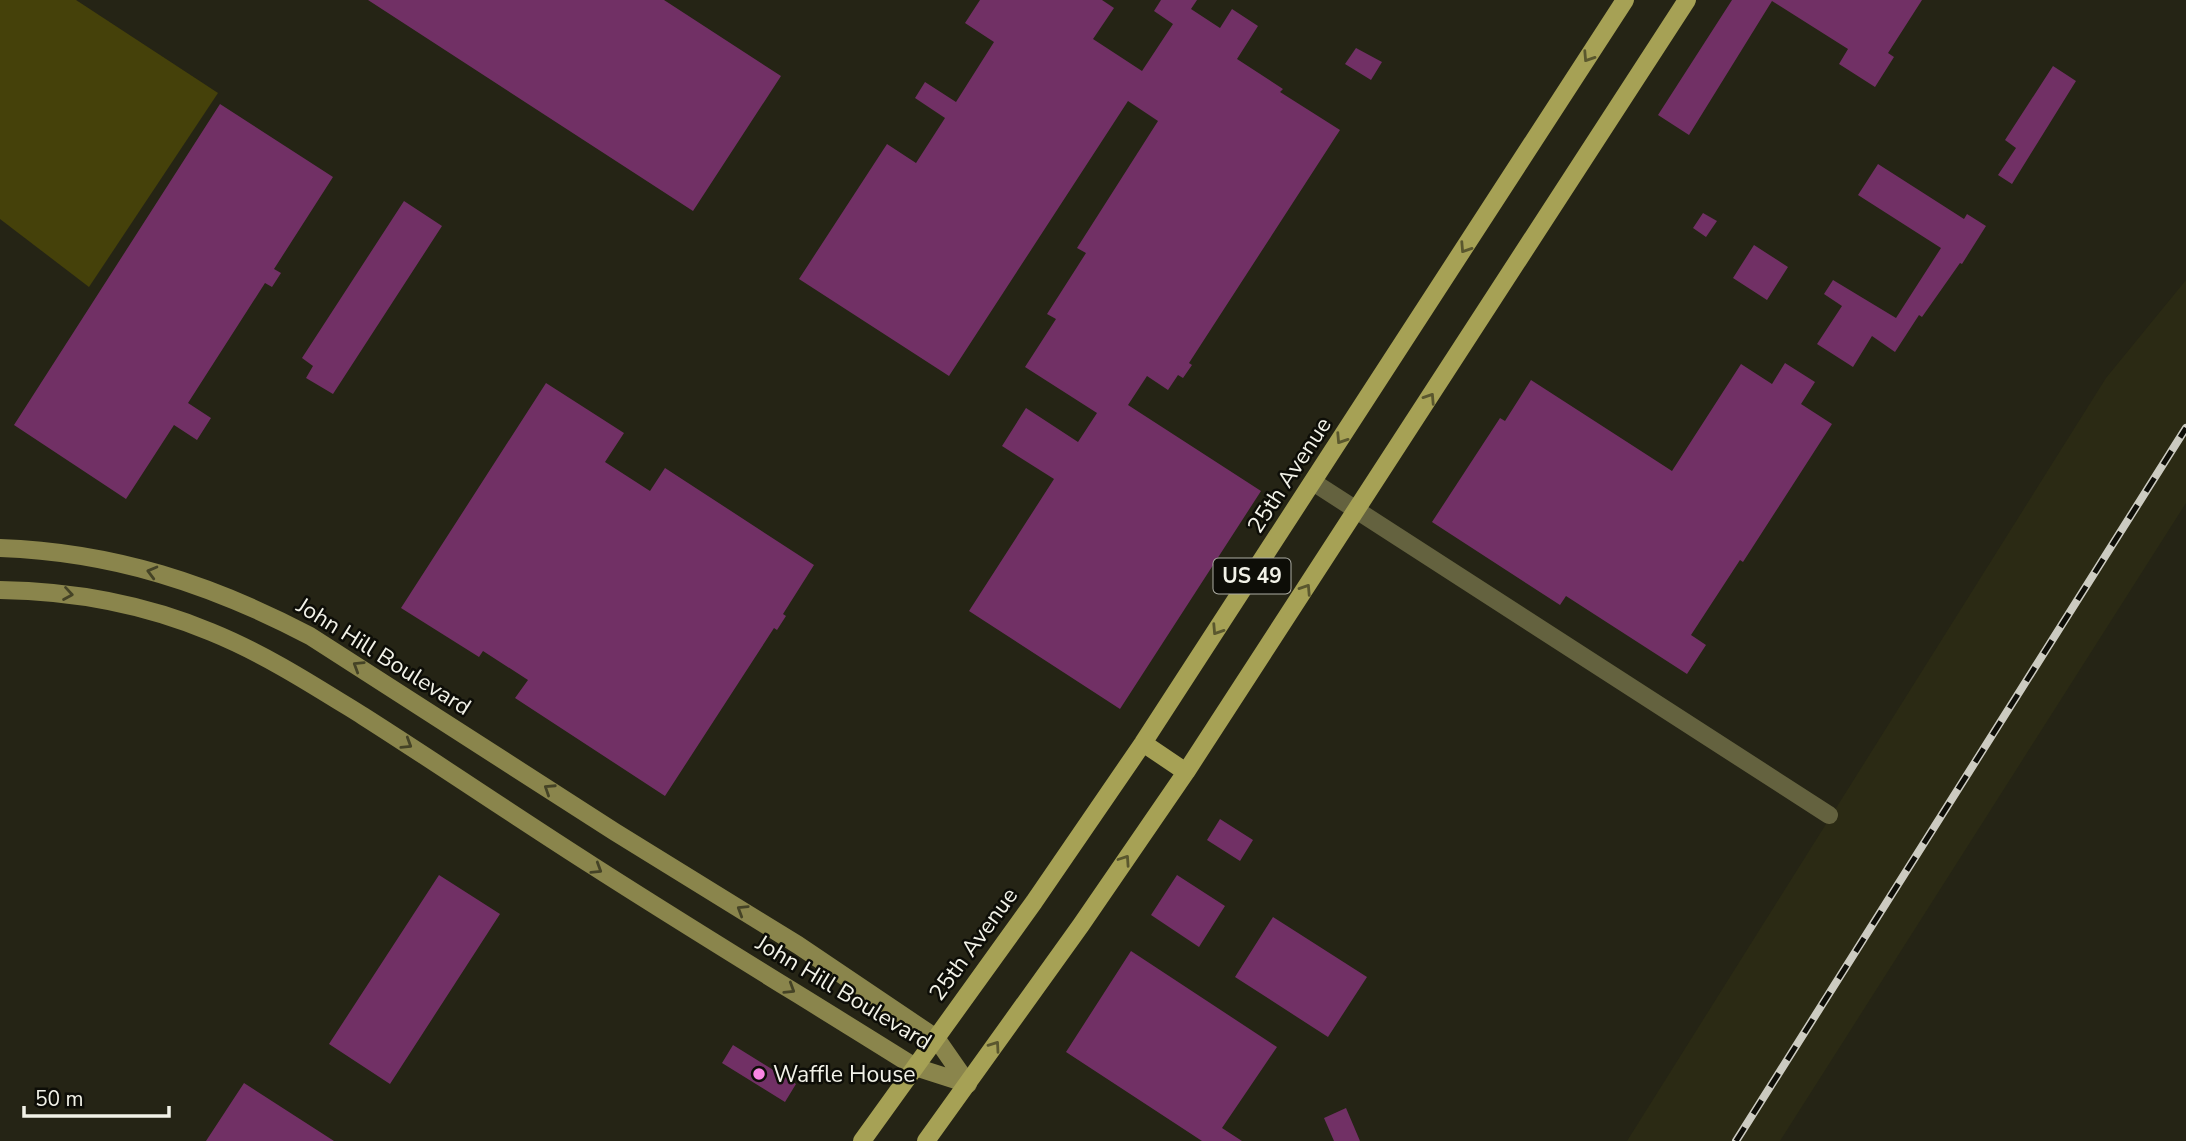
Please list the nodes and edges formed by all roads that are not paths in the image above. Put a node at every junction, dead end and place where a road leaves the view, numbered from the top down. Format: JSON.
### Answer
{"nodes":[{"id":1,"x":1625,"y":0,"type":"edge"},
{"id":2,"x":1687,"y":0,"type":"edge"},
{"id":3,"x":1313,"y":482,"type":"junction"},
{"id":4,"x":1357,"y":510,"type":"junction"},
{"id":5,"x":0,"y":548,"type":"edge"},
{"id":6,"x":0,"y":590,"type":"edge"},
{"id":7,"x":1143,"y":743,"type":"junction"},
{"id":8,"x":1186,"y":772,"type":"junction"},
{"id":9,"x":1829,"y":815,"type":"dead end"},
{"id":10,"x":936,"y":1038,"type":"junction"},
{"id":11,"x":915,"y":1067,"type":"junction"},
{"id":12,"x":968,"y":1084,"type":"junction"},
{"id":13,"x":862,"y":1141,"type":"edge"},
{"id":14,"x":926,"y":1141,"type":"edge"}],
"edges":[{"from":1,"to":3,"type":"main road","name":"25th Avenue","number":"US 49","one_way":true},
{"from":4,"to":2,"type":"main road","number":"US 49","one_way":true},
{"from":3,"to":4,"type":"street"},
{"from":3,"to":7,"type":"main road","name":"25th Avenue","number":"US 49","one_way":true},
{"from":8,"to":4,"type":"main road","number":"US 49","one_way":true},
{"from":4,"to":9,"type":"street"},
{"from":10,"to":5,"type":"street","name":"John Hill Boulevard","one_way":true},
{"from":6,"to":11,"type":"street","name":"John Hill Boulevard","one_way":true},
{"from":7,"to":8,"type":"main road"},
{"from":7,"to":10,"type":"main road","name":"25th Avenue","number":"US 49"},
{"from":12,"to":8,"type":"main road","number":"US 49","one_way":true},
{"from":10,"to":11,"type":"main road","name":"25th Avenue","number":"US 49"},
{"from":10,"to":12,"type":"street","name":"John Hill Boulevard"},
{"from":11,"to":12,"type":"street","name":"John Hill Boulevard"},
{"from":11,"to":13,"type":"main road","name":"25th Avenue","number":"US 49"},
{"from":12,"to":14,"type":"main road","number":"US 49"}]}
